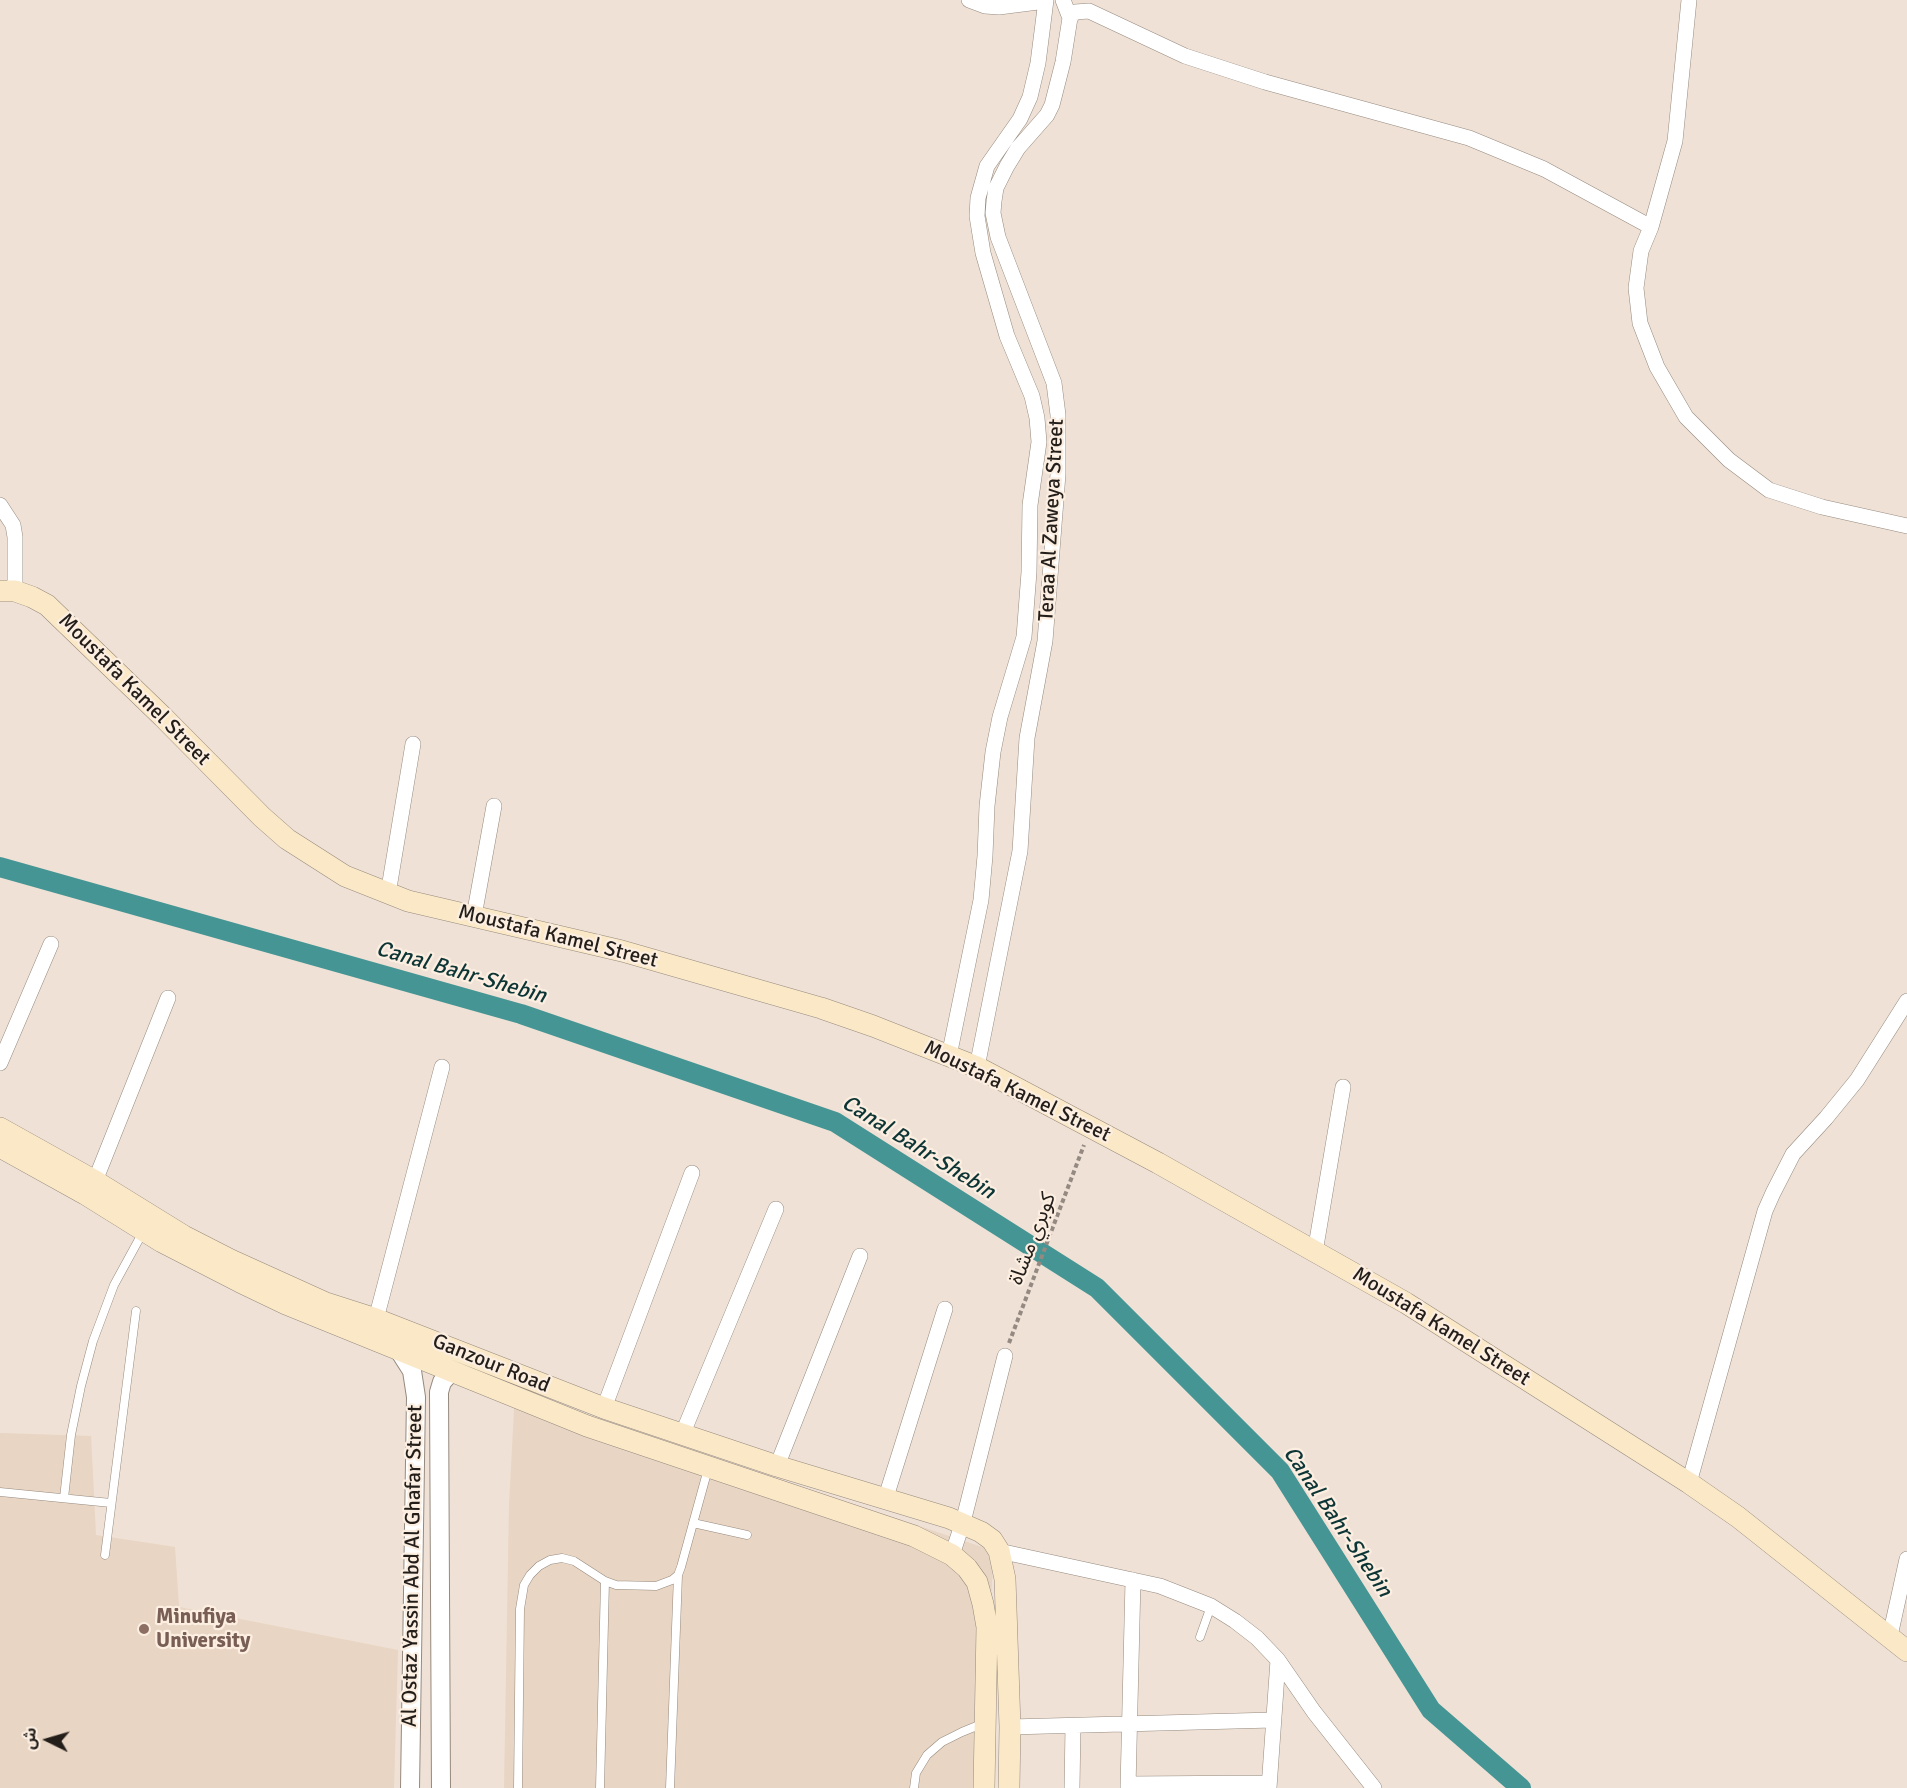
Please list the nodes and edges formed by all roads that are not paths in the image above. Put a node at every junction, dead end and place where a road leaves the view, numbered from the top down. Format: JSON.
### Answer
{"nodes":[{"id":1,"x":969,"y":0,"type":"edge"},
{"id":2,"x":1064,"y":0,"type":"edge"},
{"id":3,"x":1689,"y":0,"type":"edge"},
{"id":4,"x":1046,"y":1,"type":"edge"},
{"id":5,"x":1070,"y":18,"type":"junction"},
{"id":6,"x":1651,"y":227,"type":"junction"},
{"id":7,"x":0,"y":505,"type":"edge"},
{"id":8,"x":1907,"y":526,"type":"edge"},
{"id":9,"x":8,"y":591,"type":"edge"},
{"id":10,"x":413,"y":744,"type":"dead end"},
{"id":11,"x":494,"y":806,"type":"dead end"},
{"id":12,"x":388,"y":894,"type":"junction"},
{"id":13,"x":474,"y":916,"type":"junction"},
{"id":14,"x":51,"y":944,"type":"dead end"},
{"id":15,"x":168,"y":998,"type":"dead end"},
{"id":16,"x":1907,"y":1001,"type":"edge"},
{"id":17,"x":949,"y":1056,"type":"junction"},
{"id":18,"x":0,"y":1063,"type":"edge"},
{"id":19,"x":441,"y":1067,"type":"dead end"},
{"id":20,"x":977,"y":1067,"type":"junction"},
{"id":21,"x":1343,"y":1087,"type":"dead end"},
{"id":22,"x":0,"y":1128,"type":"edge"},
{"id":23,"x":0,"y":1147,"type":"edge"},
{"id":24,"x":692,"y":1173,"type":"dead end"},
{"id":25,"x":95,"y":1181,"type":"junction"},
{"id":26,"x":776,"y":1209,"type":"dead end"},
{"id":27,"x":143,"y":1230,"type":"junction"},
{"id":28,"x":1315,"y":1252,"type":"junction"},
{"id":29,"x":860,"y":1256,"type":"dead end"},
{"id":30,"x":945,"y":1309,"type":"dead end"},
{"id":31,"x":136,"y":1311,"type":"dead end"},
{"id":32,"x":376,"y":1319,"type":"junction"},
{"id":33,"x":398,"y":1349,"type":"junction"},
{"id":34,"x":1005,"y":1356,"type":"dead end"},
{"id":35,"x":452,"y":1371,"type":"junction"},
{"id":36,"x":604,"y":1408,"type":"junction"},
{"id":37,"x":682,"y":1435,"type":"junction"},
{"id":38,"x":777,"y":1466,"type":"junction"},
{"id":39,"x":708,"y":1468,"type":"junction"},
{"id":40,"x":1689,"y":1483,"type":"junction"},
{"id":41,"x":0,"y":1492,"type":"edge"},
{"id":42,"x":64,"y":1498,"type":"junction"},
{"id":43,"x":885,"y":1500,"type":"junction"},
{"id":44,"x":111,"y":1503,"type":"junction"},
{"id":45,"x":963,"y":1522,"type":"junction"},
{"id":46,"x":693,"y":1523,"type":"junction"},
{"id":47,"x":747,"y":1535,"type":"dead end"},
{"id":48,"x":999,"y":1551,"type":"junction"},
{"id":49,"x":105,"y":1555,"type":"dead end"},
{"id":50,"x":1907,"y":1559,"type":"edge"},
{"id":51,"x":960,"y":1561,"type":"junction"},
{"id":52,"x":678,"y":1575,"type":"junction"},
{"id":53,"x":1132,"y":1580,"type":"junction"},
{"id":54,"x":605,"y":1581,"type":"junction"},
{"id":55,"x":1211,"y":1606,"type":"junction"},
{"id":56,"x":1890,"y":1636,"type":"junction"},
{"id":57,"x":1200,"y":1637,"type":"dead end"},
{"id":58,"x":1907,"y":1651,"type":"edge"},
{"id":59,"x":1278,"y":1660,"type":"junction"},
{"id":60,"x":441,"y":1712,"type":"junction"},
{"id":61,"x":411,"y":1713,"type":"junction"},
{"id":62,"x":1274,"y":1720,"type":"junction"},
{"id":63,"x":986,"y":1723,"type":"junction"},
{"id":64,"x":1129,"y":1724,"type":"junction"},
{"id":65,"x":1073,"y":1726,"type":"junction"},
{"id":66,"x":1010,"y":1727,"type":"junction"},
{"id":67,"x":1269,"y":1785,"type":"edge"},
{"id":68,"x":1128,"y":1786,"type":"edge"},
{"id":69,"x":1194,"y":1786,"type":"edge"},
{"id":70,"x":410,"y":1788,"type":"edge"},
{"id":71,"x":441,"y":1788,"type":"edge"},
{"id":72,"x":518,"y":1788,"type":"edge"},
{"id":73,"x":600,"y":1788,"type":"edge"},
{"id":74,"x":670,"y":1788,"type":"edge"},
{"id":75,"x":914,"y":1788,"type":"edge"},
{"id":76,"x":984,"y":1788,"type":"edge"},
{"id":77,"x":1009,"y":1788,"type":"edge"},
{"id":78,"x":1072,"y":1788,"type":"edge"},
{"id":79,"x":1374,"y":1788,"type":"edge"}],
"edges":[{"from":1,"to":4,"type":"street"},
{"from":2,"to":5,"type":"street","name":"Teraa Al Zaweya Street"},
{"from":3,"to":6,"type":"street"},
{"from":4,"to":17,"type":"street","name":"Teraa Al Zaweya Street"},
{"from":5,"to":6,"type":"street"},
{"from":5,"to":20,"type":"street","name":"Teraa Al Zaweya Street"},
{"from":6,"to":8,"type":"street"},
{"from":7,"to":9,"type":"street"},
{"from":9,"to":12,"type":"main road","name":"Moustafa Kamel Street"},
{"from":10,"to":12,"type":"street"},
{"from":11,"to":13,"type":"street"},
{"from":12,"to":13,"type":"main road","name":"Moustafa Kamel Street"},
{"from":13,"to":17,"type":"main road","name":"Moustafa Kamel Street"},
{"from":14,"to":18,"type":"street"},
{"from":15,"to":25,"type":"street"},
{"from":16,"to":40,"type":"street"},
{"from":17,"to":20,"type":"main road","name":"Moustafa Kamel Street"},
{"from":19,"to":32,"type":"street"},
{"from":20,"to":28,"type":"main road","name":"Moustafa Kamel Street"},
{"from":21,"to":28,"type":"street"},
{"from":22,"to":25,"type":"main road","name":"Ganzour Road"},
{"from":23,"to":27,"type":"main road","name":"Ganzour Road"},
{"from":24,"to":36,"type":"street"},
{"from":25,"to":32,"type":"main road","name":"Ganzour Road"},
{"from":26,"to":37,"type":"street"},
{"from":27,"to":33,"type":"main road","name":"Ganzour Road"},
{"from":27,"to":42,"type":"lane"},
{"from":28,"to":40,"type":"main road","name":"Moustafa Kamel Street"},
{"from":29,"to":38,"type":"street"},
{"from":30,"to":43,"type":"street"},
{"from":31,"to":44,"type":"lane"},
{"from":32,"to":36,"type":"main road","name":"Ganzour Road"},
{"from":33,"to":35,"type":"main road","name":"Ganzour Road"},
{"from":33,"to":61,"type":"street","name":"Al Ostaz Yassin Abd Al Ghafar Street"},
{"from":34,"to":45,"type":"street"},
{"from":35,"to":39,"type":"main road","name":"Ganzour Road"},
{"from":35,"to":60,"type":"street","name":"Al Ostaz Yassin Abd Al Ghafar Street"},
{"from":36,"to":37,"type":"main road","name":"Ganzour Road"},
{"from":37,"to":38,"type":"main road","name":"Ganzour Road"},
{"from":38,"to":43,"type":"main road","name":"Ganzour Road"},
{"from":39,"to":46,"type":"lane"},
{"from":39,"to":51,"type":"main road","name":"Ganzour Road"},
{"from":40,"to":56,"type":"main road","name":"Moustafa Kamel Street"},
{"from":41,"to":42,"type":"lane"},
{"from":42,"to":44,"type":"lane"},
{"from":43,"to":45,"type":"main road","name":"Ganzour Road"},
{"from":44,"to":49,"type":"lane"},
{"from":45,"to":48,"type":"main road","name":"Ganzour Road"},
{"from":45,"to":51,"type":"street"},
{"from":46,"to":47,"type":"lane"},
{"from":46,"to":52,"type":"lane"},
{"from":48,"to":53,"type":"street"},
{"from":48,"to":66,"type":"main road"},
{"from":50,"to":56,"type":"street"},
{"from":51,"to":63,"type":"main road"},
{"from":52,"to":54,"type":"lane"},
{"from":52,"to":74,"type":"lane"},
{"from":53,"to":55,"type":"street"},
{"from":53,"to":64,"type":"street"},
{"from":54,"to":72,"type":"lane"},
{"from":54,"to":73,"type":"lane"},
{"from":55,"to":57,"type":"lane"},
{"from":55,"to":59,"type":"street"},
{"from":56,"to":58,"type":"main road","name":"Moustafa Kamel Street"},
{"from":59,"to":62,"type":"street"},
{"from":59,"to":79,"type":"street"},
{"from":60,"to":61,"type":"street"},
{"from":60,"to":71,"type":"street","name":"Al Ostaz Yassin Abd Al Ghafar Street"},
{"from":61,"to":70,"type":"street","name":"Al Ostaz Yassin Abd Al Ghafar Street"},
{"from":62,"to":64,"type":"street"},
{"from":62,"to":67,"type":"street"},
{"from":63,"to":75,"type":"lane"},
{"from":63,"to":76,"type":"main road"},
{"from":64,"to":65,"type":"street"},
{"from":64,"to":68,"type":"street"},
{"from":65,"to":66,"type":"street"},
{"from":65,"to":78,"type":"street"},
{"from":66,"to":77,"type":"main road"},
{"from":67,"to":69,"type":"street"},
{"from":68,"to":69,"type":"street"}]}
